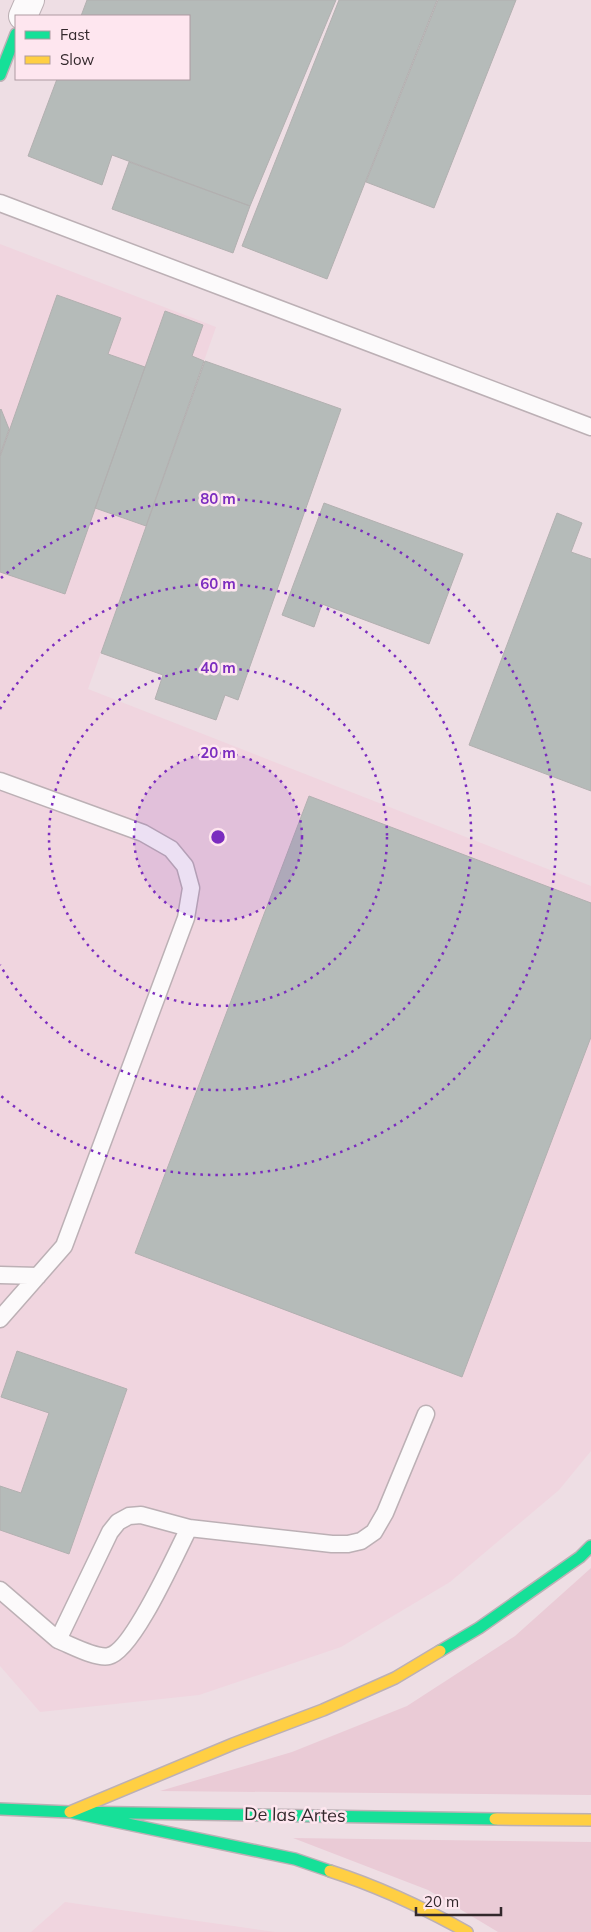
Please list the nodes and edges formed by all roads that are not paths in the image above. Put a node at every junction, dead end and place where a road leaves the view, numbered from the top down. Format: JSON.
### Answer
{"nodes":[{"id":1,"x":30,"y":0,"type":"edge"},
{"id":2,"x":23,"y":15,"type":"edge"},
{"id":3,"x":15,"y":37,"type":"edge"},
{"id":4,"x":0,"y":75,"type":"edge"},
{"id":5,"x":0,"y":203,"type":"edge"},
{"id":6,"x":591,"y":427,"type":"edge"},
{"id":7,"x":0,"y":782,"type":"edge"},
{"id":8,"x":0,"y":1275,"type":"edge"},
{"id":9,"x":38,"y":1276,"type":"junction"},
{"id":10,"x":0,"y":1319,"type":"edge"},
{"id":11,"x":426,"y":1414,"type":"dead end"},
{"id":12,"x":189,"y":1528,"type":"junction"},
{"id":13,"x":591,"y":1546,"type":"edge"},
{"id":14,"x":0,"y":1590,"type":"edge"},
{"id":15,"x":58,"y":1640,"type":"junction"},
{"id":16,"x":0,"y":1809,"type":"edge"},
{"id":17,"x":70,"y":1812,"type":"junction"},
{"id":18,"x":591,"y":1820,"type":"edge"},
{"id":19,"x":467,"y":1932,"type":"edge"}],
"edges":[{"from":1,"to":2,"type":"street"},
{"from":3,"to":4,"type":"main road"},
{"from":5,"to":6,"type":"lane"},
{"from":7,"to":9,"type":"lane"},
{"from":8,"to":9,"type":"lane"},
{"from":9,"to":10,"type":"lane"},
{"from":11,"to":12,"type":"lane"},
{"from":12,"to":15,"type":"lane"},
{"from":12,"to":15,"type":"lane"},
{"from":13,"to":17,"type":"main road"},
{"from":14,"to":15,"type":"lane"},
{"from":16,"to":17,"type":"main road","name":"De las Artes"},
{"from":17,"to":18,"type":"main road","name":"De las Artes"},
{"from":17,"to":19,"type":"main road"}]}
